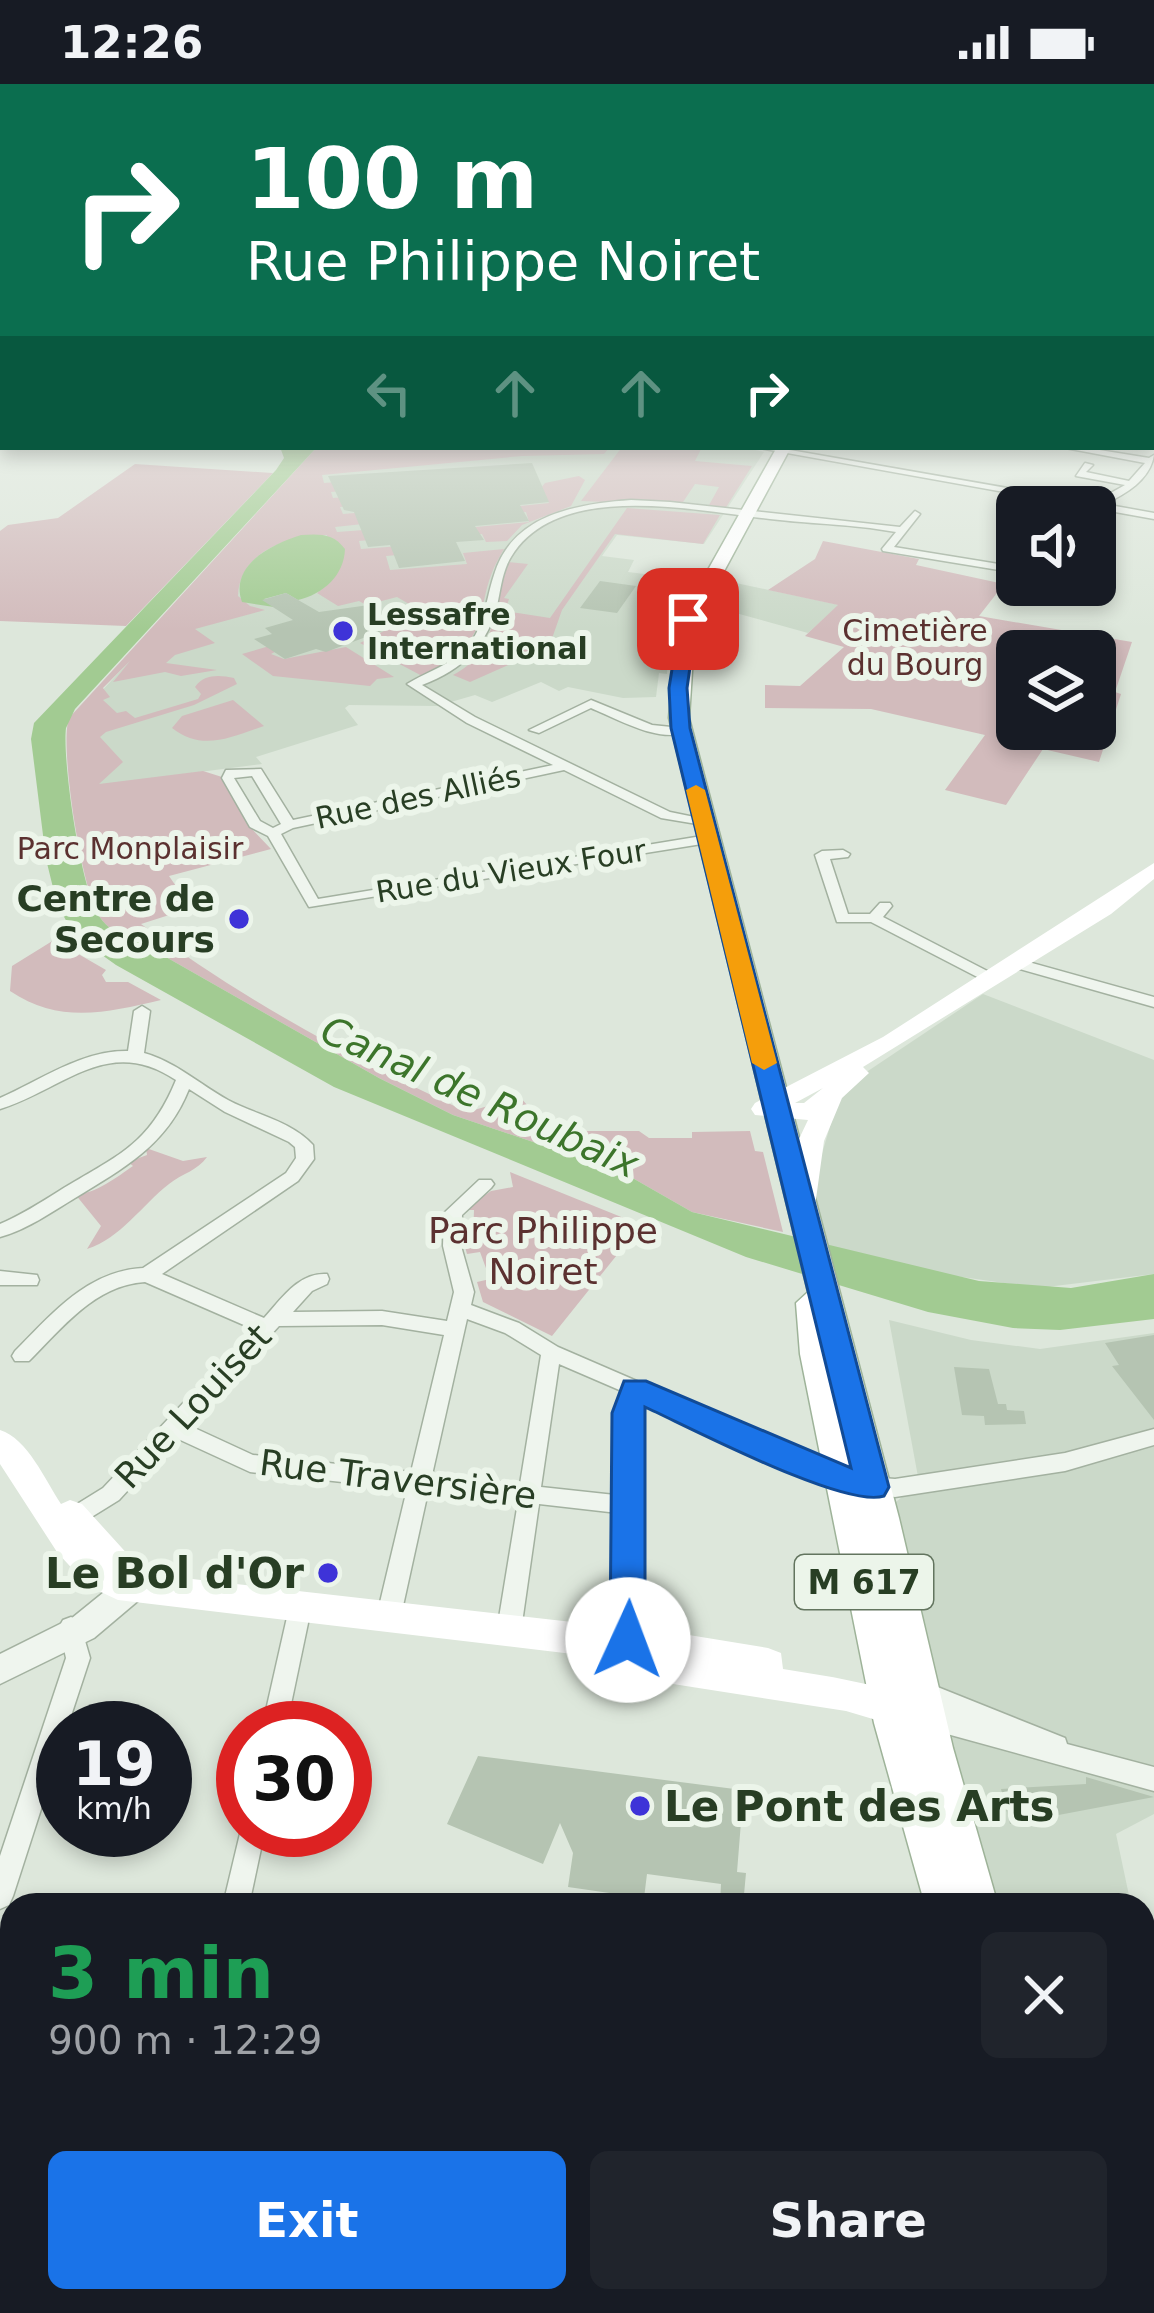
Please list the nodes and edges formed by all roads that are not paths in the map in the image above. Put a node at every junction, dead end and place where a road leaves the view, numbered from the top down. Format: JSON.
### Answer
{"nodes":[{"id":1,"x":773,"y":450,"type":"edge"},
{"id":2,"x":779,"y":450,"type":"edge"},
{"id":3,"x":820,"y":450,"type":"edge"},
{"id":4,"x":1086,"y":450,"type":"edge"},
{"id":5,"x":811,"y":457,"type":"junction"},
{"id":6,"x":1153,"y":459,"type":"edge"},
{"id":7,"x":1088,"y":465,"type":"dead end"},
{"id":8,"x":1078,"y":474,"type":"junction"},
{"id":9,"x":1066,"y":484,"type":"dead end"},
{"id":10,"x":1133,"y":484,"type":"junction"},
{"id":11,"x":996,"y":489,"type":"edge"},
{"id":12,"x":1116,"y":494,"type":"edge"},
{"id":13,"x":1116,"y":510,"type":"edge"},
{"id":14,"x":741,"y":513,"type":"junction"},
{"id":15,"x":915,"y":514,"type":"dead end"},
{"id":16,"x":1154,"y":516,"type":"edge"},
{"id":17,"x":902,"y":530,"type":"junction"},
{"id":18,"x":996,"y":567,"type":"edge"},
{"id":19,"x":535,"y":730,"type":"dead end"},
{"id":20,"x":676,"y":732,"type":"junction"},
{"id":21,"x":566,"y":766,"type":"junction"},
{"id":22,"x":290,"y":825,"type":"junction"},
{"id":23,"x":700,"y":831,"type":"junction"},
{"id":24,"x":273,"y":832,"type":"junction"},
{"id":25,"x":1154,"y":840,"type":"edge"},
{"id":26,"x":843,"y":854,"type":"dead end"},
{"id":27,"x":1154,"y":869,"type":"edge"},
{"id":28,"x":1014,"y":963,"type":"junction"},
{"id":29,"x":990,"y":978,"type":"junction"},
{"id":30,"x":1154,"y":1002,"type":"edge"},
{"id":31,"x":142,"y":1012,"type":"dead end"},
{"id":32,"x":134,"y":1057,"type":"junction"},
{"id":33,"x":765,"y":1065,"type":"junction"},
{"id":34,"x":184,"y":1080,"type":"junction"},
{"id":35,"x":831,"y":1086,"type":"junction"},
{"id":36,"x":0,"y":1104,"type":"edge"},
{"id":37,"x":772,"y":1108,"type":"junction"},
{"id":38,"x":485,"y":1184,"type":"dead end"},
{"id":39,"x":798,"y":1220,"type":"junction"},
{"id":40,"x":0,"y":1232,"type":"edge"},
{"id":41,"x":147,"y":1275,"type":"junction"},
{"id":42,"x":0,"y":1278,"type":"edge"},
{"id":43,"x":320,"y":1279,"type":"dead end"},
{"id":44,"x":31,"y":1280,"type":"dead end"},
{"id":45,"x":458,"y":1319,"type":"junction"},
{"id":46,"x":270,"y":1323,"type":"junction"},
{"id":47,"x":551,"y":1352,"type":"junction"},
{"id":48,"x":22,"y":1356,"type":"dead end"},
{"id":49,"x":635,"y":1389,"type":"junction"},
{"id":50,"x":176,"y":1428,"type":"junction"},
{"id":51,"x":1154,"y":1437,"type":"edge"},
{"id":52,"x":9,"y":1451,"type":"edge"},
{"id":53,"x":420,"y":1482,"type":"junction"},
{"id":54,"x":857,"y":1483,"type":"junction"},
{"id":55,"x":529,"y":1494,"type":"junction"},
{"id":56,"x":627,"y":1505,"type":"junction"},
{"id":57,"x":66,"y":1522,"type":"junction"},
{"id":58,"x":134,"y":1581,"type":"junction"},
{"id":59,"x":301,"y":1604,"type":"junction"},
{"id":60,"x":389,"y":1615,"type":"junction"},
{"id":61,"x":71,"y":1628,"type":"junction"},
{"id":62,"x":509,"y":1630,"type":"junction"},
{"id":63,"x":621,"y":1646,"type":"junction"},
{"id":64,"x":4,"y":1667,"type":"edge"},
{"id":65,"x":905,"y":1700,"type":"junction"},
{"id":66,"x":280,"y":1701,"type":"edge"},
{"id":67,"x":1154,"y":1779,"type":"edge"},
{"id":68,"x":246,"y":1857,"type":"edge"},
{"id":69,"x":1,"y":1893,"type":"edge"},
{"id":70,"x":239,"y":1893,"type":"edge"},
{"id":71,"x":945,"y":1893,"type":"edge"},
{"id":72,"x":972,"y":1893,"type":"edge"}],
"edges":[{"from":1,"to":14,"type":"main road","number":"M 617"},
{"from":2,"to":5,"type":"street"},
{"from":3,"to":5,"type":"street"},
{"from":4,"to":6,"type":"street"},
{"from":5,"to":11,"type":"street"},
{"from":6,"to":10,"type":"street"},
{"from":7,"to":8,"type":"street"},
{"from":8,"to":9,"type":"street"},
{"from":8,"to":10,"type":"street"},
{"from":10,"to":12,"type":"street"},
{"from":13,"to":16,"type":"street"},
{"from":14,"to":17,"type":"street"},
{"from":14,"to":20,"type":"main road","number":"M 617"},
{"from":14,"to":21,"type":"street"},
{"from":15,"to":17,"type":"street"},
{"from":17,"to":18,"type":"street"},
{"from":19,"to":20,"type":"street"},
{"from":20,"to":23,"type":"main road","number":"M 617"},
{"from":21,"to":22,"type":"street","name":"Rue des Alliés"},
{"from":21,"to":23,"type":"street"},
{"from":22,"to":24,"type":"street","name":"Rue des Alliés"},
{"from":22,"to":24,"type":"street"},
{"from":23,"to":24,"type":"street","name":"Rue du Vieux Four"},
{"from":23,"to":33,"type":"main road","number":"M 617"},
{"from":23,"to":37,"type":"main road","number":"M 617"},
{"from":25,"to":28,"type":"main road"},
{"from":26,"to":29,"type":"street"},
{"from":27,"to":28,"type":"main road"},
{"from":28,"to":29,"type":"main road"},
{"from":28,"to":30,"type":"street"},
{"from":29,"to":35,"type":"main road"},
{"from":31,"to":32,"type":"street"},
{"from":32,"to":34,"type":"street"},
{"from":32,"to":36,"type":"street"},
{"from":33,"to":35,"type":"main road"},
{"from":33,"to":37,"type":"main road","number":"M 617"},
{"from":34,"to":40,"type":"street"},
{"from":34,"to":41,"type":"street"},
{"from":35,"to":37,"type":"main road"},
{"from":35,"to":39,"type":"main road"},
{"from":37,"to":39,"type":"main road","number":"M 617"},
{"from":38,"to":45,"type":"street"},
{"from":39,"to":54,"type":"main road","number":"M 617"},
{"from":41,"to":46,"type":"street"},
{"from":41,"to":48,"type":"street"},
{"from":42,"to":44,"type":"street"},
{"from":43,"to":46,"type":"street","name":"Rue Louiset"},
{"from":45,"to":46,"type":"street"},
{"from":45,"to":47,"type":"street"},
{"from":45,"to":53,"type":"street"},
{"from":46,"to":50,"type":"street","name":"Rue Louiset"},
{"from":47,"to":49,"type":"street"},
{"from":47,"to":55,"type":"street"},
{"from":49,"to":54,"type":"street"},
{"from":49,"to":56,"type":"street"},
{"from":50,"to":53,"type":"street","name":"Rue Traversière"},
{"from":50,"to":57,"type":"street","name":"Rue Louiset"},
{"from":51,"to":54,"type":"street"},
{"from":52,"to":57,"type":"main road"},
{"from":53,"to":55,"type":"street","name":"Rue Traversière"},
{"from":53,"to":60,"type":"street"},
{"from":54,"to":65,"type":"main road","number":"M 617"},
{"from":55,"to":56,"type":"street","name":"Rue Traversière"},
{"from":55,"to":62,"type":"street"},
{"from":56,"to":63,"type":"street"},
{"from":57,"to":58,"type":"main road"},
{"from":58,"to":59,"type":"main road"},
{"from":58,"to":61,"type":"street"},
{"from":59,"to":60,"type":"main road"},
{"from":59,"to":66,"type":"street"},
{"from":60,"to":62,"type":"main road"},
{"from":61,"to":64,"type":"street"},
{"from":61,"to":69,"type":"street"},
{"from":62,"to":63,"type":"main road"},
{"from":63,"to":65,"type":"main road"},
{"from":65,"to":67,"type":"street"},
{"from":65,"to":71,"type":"main road","number":"M 617"},
{"from":65,"to":72,"type":"main road","number":"M 617"},
{"from":68,"to":70,"type":"street"}]}
